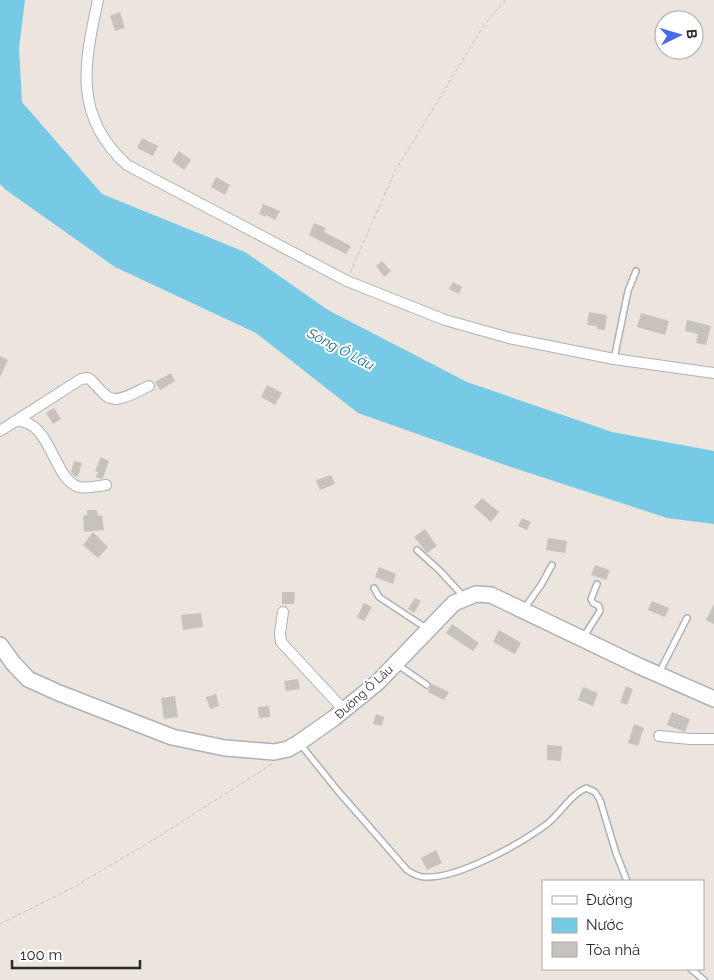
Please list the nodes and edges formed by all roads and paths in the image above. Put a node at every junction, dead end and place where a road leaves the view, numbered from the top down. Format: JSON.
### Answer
{"nodes":[{"id":1,"x":98,"y":0,"type":"edge"},
{"id":2,"x":506,"y":0,"type":"edge"},
{"id":3,"x":636,"y":272,"type":"dead end"},
{"id":4,"x":347,"y":280,"type":"junction"},
{"id":5,"x":614,"y":359,"type":"junction"},
{"id":6,"x":714,"y":373,"type":"edge"},
{"id":7,"x":149,"y":386,"type":"dead end"},
{"id":8,"x":16,"y":421,"type":"junction"},
{"id":9,"x":0,"y":431,"type":"edge"},
{"id":10,"x":106,"y":485,"type":"dead end"},
{"id":11,"x":417,"y":550,"type":"dead end"},
{"id":12,"x":552,"y":565,"type":"dead end"},
{"id":13,"x":597,"y":584,"type":"dead end"},
{"id":14,"x":374,"y":588,"type":"dead end"},
{"id":15,"x":464,"y":598,"type":"junction"},
{"id":16,"x":523,"y":610,"type":"junction"},
{"id":17,"x":283,"y":612,"type":"dead end"},
{"id":18,"x":687,"y":618,"type":"dead end"},
{"id":19,"x":428,"y":629,"type":"junction"},
{"id":20,"x":583,"y":638,"type":"junction"},
{"id":21,"x":0,"y":645,"type":"edge"},
{"id":22,"x":395,"y":664,"type":"junction"},
{"id":23,"x":659,"y":675,"type":"junction"},
{"id":24,"x":427,"y":685,"type":"dead end"},
{"id":25,"x":714,"y":699,"type":"edge"},
{"id":26,"x":344,"y":710,"type":"junction"},
{"id":27,"x":659,"y":736,"type":"dead end"},
{"id":28,"x":714,"y":739,"type":"edge"},
{"id":29,"x":300,"y":742,"type":"junction"},
{"id":30,"x":285,"y":749,"type":"junction"},
{"id":31,"x":627,"y":880,"type":"edge"},
{"id":32,"x":0,"y":924,"type":"edge"},
{"id":33,"x":692,"y":970,"type":"edge"},
{"id":34,"x":704,"y":980,"type":"edge"}],
"edges":[{"from":1,"to":4,"type":"street"},
{"from":2,"to":4,"type":"path"},
{"from":3,"to":5,"type":"lane"},
{"from":4,"to":5,"type":"street"},
{"from":5,"to":6,"type":"street"},
{"from":7,"to":8,"type":"street"},
{"from":8,"to":9,"type":"street"},
{"from":8,"to":10,"type":"street"},
{"from":11,"to":15,"type":"lane"},
{"from":12,"to":16,"type":"lane"},
{"from":13,"to":20,"type":"lane"},
{"from":14,"to":19,"type":"lane"},
{"from":15,"to":16,"type":"main road","name":"Đường Ô Lâu"},
{"from":15,"to":19,"type":"main road","name":"Đường Ô Lâu"},
{"from":16,"to":20,"type":"main road","name":"Đường Ô Lâu"},
{"from":17,"to":26,"type":"street"},
{"from":18,"to":23,"type":"lane"},
{"from":19,"to":22,"type":"main road","name":"Đường Ô Lâu"},
{"from":20,"to":23,"type":"main road","name":"Đường Ô Lâu"},
{"from":21,"to":30,"type":"main road","name":"Đường Ô Lâu"},
{"from":22,"to":24,"type":"lane"},
{"from":22,"to":26,"type":"main road","name":"Đường Ô Lâu"},
{"from":23,"to":25,"type":"main road","name":"Đường Ô Lâu"},
{"from":26,"to":29,"type":"main road","name":"Đường Ô Lâu"},
{"from":27,"to":28,"type":"street"},
{"from":29,"to":30,"type":"main road","name":"Đường Ô Lâu"},
{"from":29,"to":31,"type":"lane"},
{"from":30,"to":32,"type":"path"},
{"from":33,"to":34,"type":"lane"}]}
